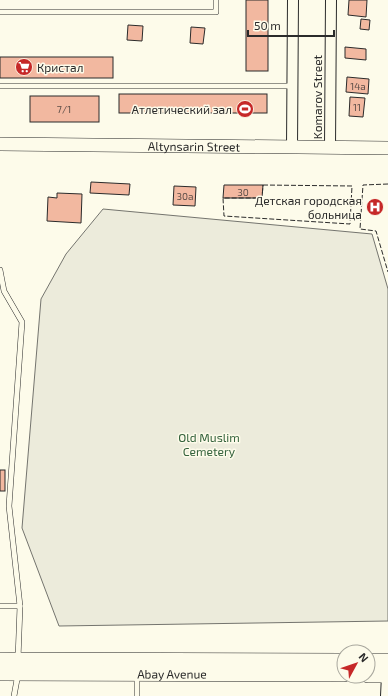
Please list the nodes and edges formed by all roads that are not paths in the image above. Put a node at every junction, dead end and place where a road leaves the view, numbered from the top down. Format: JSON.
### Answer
{"nodes":[{"id":1,"x":216,"y":0,"type":"edge"},
{"id":2,"x":293,"y":0,"type":"edge"},
{"id":3,"x":331,"y":0,"type":"edge"},
{"id":4,"x":0,"y":12,"type":"edge"},
{"id":5,"x":0,"y":86,"type":"edge"},
{"id":6,"x":292,"y":86,"type":"junction"},
{"id":7,"x":0,"y":144,"type":"edge"},
{"id":8,"x":292,"y":147,"type":"junction"},
{"id":9,"x":330,"y":147,"type":"junction"},
{"id":10,"x":388,"y":148,"type":"edge"},
{"id":11,"x":0,"y":270,"type":"edge"},
{"id":12,"x":0,"y":606,"type":"edge"},
{"id":13,"x":20,"y":606,"type":"junction"},
{"id":14,"x":0,"y":660,"type":"edge"},
{"id":15,"x":336,"y":661,"type":"edge"},
{"id":16,"x":376,"y":665,"type":"edge"},
{"id":17,"x":18,"y":666,"type":"junction"},
{"id":18,"x":388,"y":670,"type":"edge"},
{"id":19,"x":376,"y":672,"type":"edge"},
{"id":20,"x":0,"y":673,"type":"edge"},
{"id":21,"x":137,"y":674,"type":"junction"},
{"id":22,"x":336,"y":674,"type":"edge"},
{"id":23,"x":14,"y":696,"type":"edge"},
{"id":24,"x":137,"y":696,"type":"edge"},
{"id":25,"x":386,"y":696,"type":"edge"}],
"edges":[{"from":1,"to":4,"type":"lane"},
{"from":2,"to":6,"type":"street","name":"Komarov Street"},
{"from":3,"to":9,"type":"street","name":"Komarov Street"},
{"from":5,"to":6,"type":"lane"},
{"from":6,"to":8,"type":"street","name":"Komarov Street"},
{"from":7,"to":8,"type":"street","name":"Altynsarin Street"},
{"from":8,"to":9,"type":"street","name":"Altynsarin Street"},
{"from":9,"to":10,"type":"street","name":"Altynsarin Street"},
{"from":11,"to":13,"type":"lane"},
{"from":12,"to":13,"type":"lane"},
{"from":13,"to":17,"type":"lane"},
{"from":14,"to":17,"type":"main road","name":"Abay Avenue"},
{"from":15,"to":17,"type":"main road","name":"Abay Avenue"},
{"from":16,"to":18,"type":"main road"},
{"from":17,"to":20,"type":"main road","name":"Abay Avenue"},
{"from":17,"to":21,"type":"main road","name":"Abay Avenue"},
{"from":17,"to":23,"type":"lane"},
{"from":18,"to":19,"type":"main road"},
{"from":18,"to":25,"type":"street"},
{"from":21,"to":22,"type":"main road","name":"Abay Avenue"},
{"from":21,"to":24,"type":"lane"}]}
